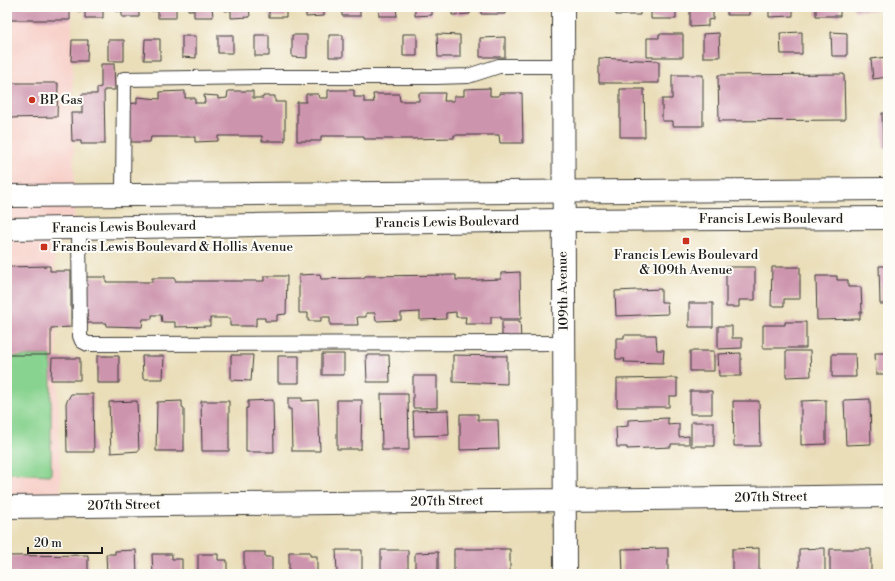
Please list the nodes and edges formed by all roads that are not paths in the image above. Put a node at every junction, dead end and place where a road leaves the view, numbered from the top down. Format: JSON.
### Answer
{"nodes":[{"id":1,"x":563,"y":7,"type":"edge"},
{"id":2,"x":562,"y":66,"type":"junction"},
{"id":3,"x":888,"y":189,"type":"edge"},
{"id":4,"x":562,"y":193,"type":"junction"},
{"id":5,"x":123,"y":195,"type":"junction"},
{"id":6,"x":7,"y":196,"type":"edge"},
{"id":7,"x":888,"y":218,"type":"edge"},
{"id":8,"x":562,"y":220,"type":"junction"},
{"id":9,"x":79,"y":228,"type":"junction"},
{"id":10,"x":7,"y":229,"type":"edge"},
{"id":11,"x":563,"y":343,"type":"junction"},
{"id":12,"x":888,"y":496,"type":"edge"},
{"id":13,"x":564,"y":499,"type":"junction"},
{"id":14,"x":7,"y":507,"type":"edge"},
{"id":15,"x":565,"y":574,"type":"edge"}],
"edges":[{"from":1,"to":2,"type":"main road","name":"109th Avenue"},
{"from":2,"to":4,"type":"main road","name":"109th Avenue"},
{"from":2,"to":5,"type":"lane"},
{"from":3,"to":4,"type":"main road"},
{"from":4,"to":5,"type":"main road"},
{"from":4,"to":8,"type":"main road","name":"109th Avenue"},
{"from":5,"to":6,"type":"main road"},
{"from":7,"to":8,"type":"main road","name":"Francis Lewis Boulevard"},
{"from":8,"to":9,"type":"main road","name":"Francis Lewis Boulevard"},
{"from":8,"to":11,"type":"main road","name":"109th Avenue"},
{"from":9,"to":10,"type":"main road","name":"Francis Lewis Boulevard"},
{"from":9,"to":11,"type":"lane"},
{"from":11,"to":13,"type":"main road","name":"109th Avenue"},
{"from":12,"to":13,"type":"main road","name":"207th Street"},
{"from":13,"to":14,"type":"main road","name":"207th Street"},
{"from":13,"to":15,"type":"main road","name":"109th Avenue"}]}
